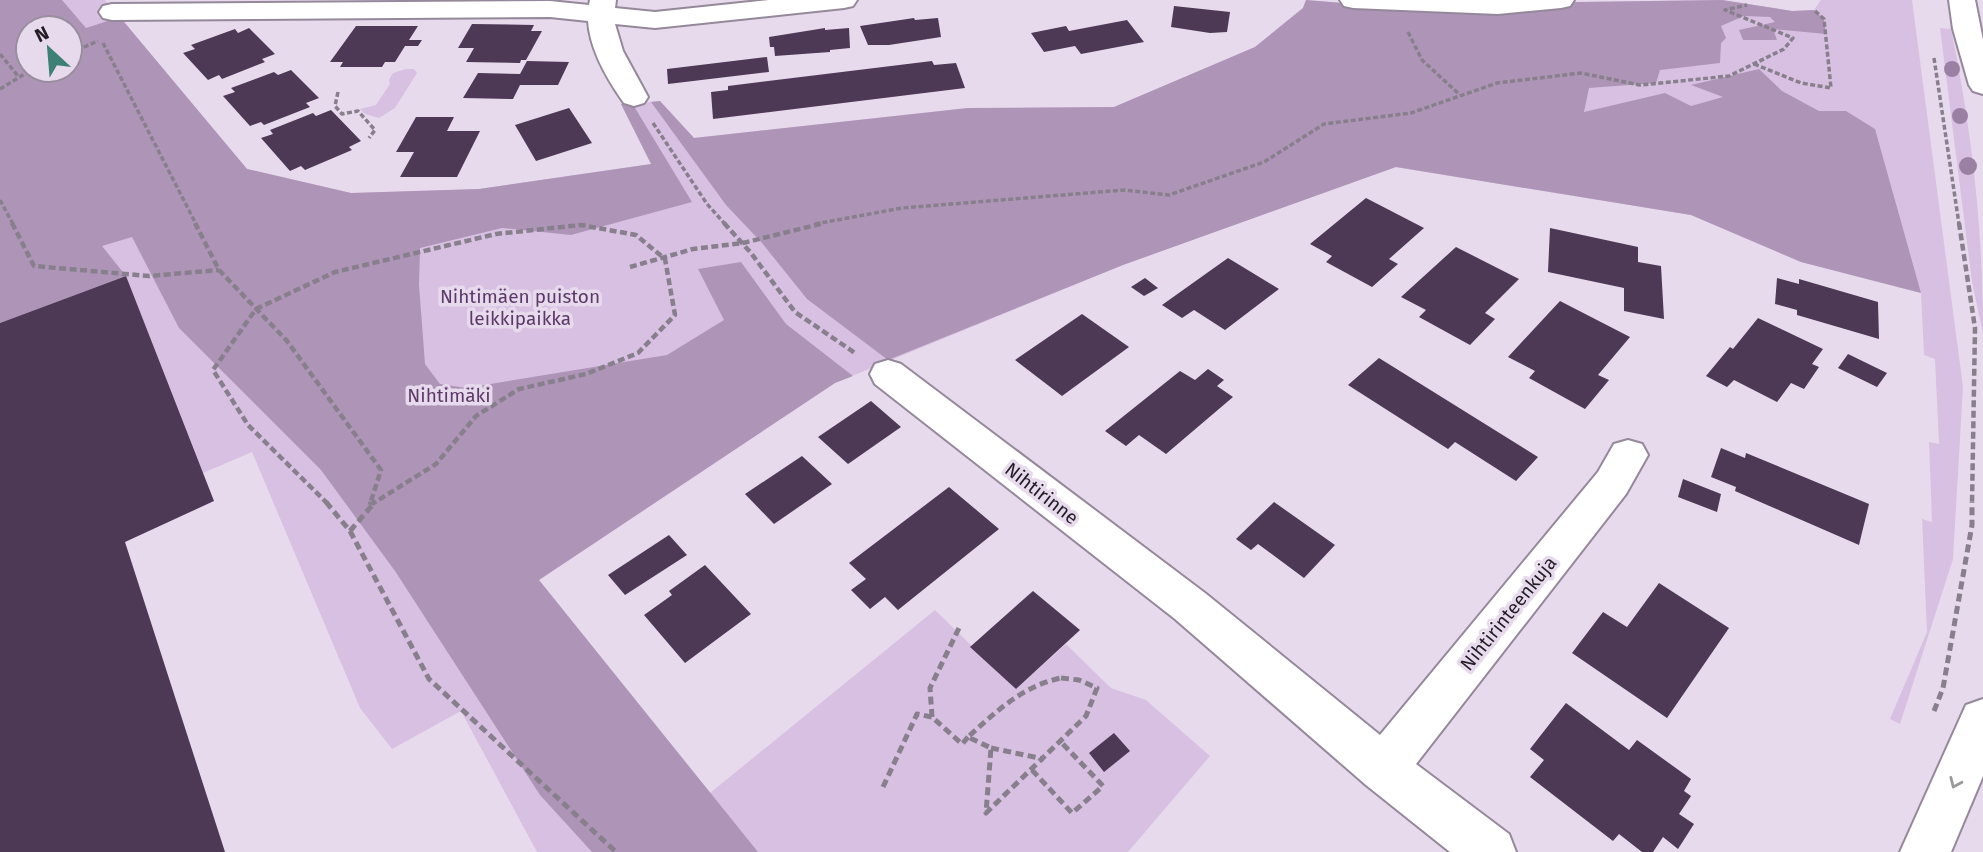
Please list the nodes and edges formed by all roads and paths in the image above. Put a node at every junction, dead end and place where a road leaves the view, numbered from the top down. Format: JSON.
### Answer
{"nodes":[{"id":1,"x":844,"y":0,"type":"edge"},
{"id":2,"x":1353,"y":0,"type":"edge"},
{"id":3,"x":1561,"y":0,"type":"edge"},
{"id":4,"x":1962,"y":0,"type":"edge"},
{"id":5,"x":1400,"y":3,"type":"junction"},
{"id":6,"x":1746,"y":5,"type":"dead end"},
{"id":7,"x":601,"y":6,"type":"edge"},
{"id":8,"x":1814,"y":10,"type":"dead end"},
{"id":9,"x":104,"y":22,"type":"joint"},
{"id":10,"x":1966,"y":29,"type":"junction"},
{"id":11,"x":102,"y":40,"type":"junction"},
{"id":12,"x":84,"y":47,"type":"edge"},
{"id":13,"x":0,"y":54,"type":"edge"},
{"id":14,"x":1753,"y":63,"type":"junction"},
{"id":15,"x":14,"y":71,"type":"edge"},
{"id":16,"x":1983,"y":85,"type":"edge"},
{"id":17,"x":338,"y":92,"type":"dead end"},
{"id":18,"x":1460,"y":95,"type":"junction"},
{"id":19,"x":634,"y":97,"type":"joint"},
{"id":20,"x":369,"y":138,"type":"dead end"},
{"id":21,"x":0,"y":200,"type":"edge"},
{"id":22,"x":743,"y":243,"type":"junction"},
{"id":23,"x":665,"y":259,"type":"junction"},
{"id":24,"x":630,"y":267,"type":"dead end"},
{"id":25,"x":219,"y":270,"type":"junction"},
{"id":26,"x":256,"y":309,"type":"junction"},
{"id":27,"x":888,"y":374,"type":"joint"},
{"id":28,"x":1628,"y":456,"type":"dead end"},
{"id":29,"x":370,"y":505,"type":"junction"},
{"id":30,"x":350,"y":531,"type":"junction"},
{"id":31,"x":960,"y":626,"type":"dead end"},
{"id":32,"x":1934,"y":713,"type":"dead end"},
{"id":33,"x":932,"y":717,"type":"junction"},
{"id":34,"x":1983,"y":721,"type":"edge"},
{"id":35,"x":968,"y":737,"type":"junction"},
{"id":36,"x":1061,"y":742,"type":"junction"},
{"id":37,"x":991,"y":748,"type":"junction"},
{"id":38,"x":1044,"y":759,"type":"junction"},
{"id":39,"x":1383,"y":768,"type":"junction"},
{"id":40,"x":1032,"y":770,"type":"junction"},
{"id":41,"x":883,"y":787,"type":"dead end"},
{"id":42,"x":617,"y":852,"type":"edge"},
{"id":43,"x":1491,"y":852,"type":"edge"},
{"id":44,"x":1925,"y":852,"type":"edge"}],
"edges":[{"from":1,"to":7,"type":"street"},
{"from":2,"to":5,"type":"street"},
{"from":3,"to":5,"type":"street"},
{"from":4,"to":10,"type":"street"},
{"from":5,"to":18,"type":"path"},
{"from":6,"to":14,"type":"path"},
{"from":7,"to":9,"type":"street"},
{"from":7,"to":19,"type":"street"},
{"from":8,"to":14,"type":"path"},
{"from":9,"to":11,"type":"path"},
{"from":10,"to":16,"type":"street"},
{"from":10,"to":32,"type":"path"},
{"from":11,"to":12,"type":"path"},
{"from":11,"to":25,"type":"path"},
{"from":13,"to":15,"type":"path"},
{"from":14,"to":18,"type":"path"},
{"from":17,"to":20,"type":"path"},
{"from":18,"to":22,"type":"path"},
{"from":19,"to":22,"type":"path"},
{"from":21,"to":25,"type":"path"},
{"from":22,"to":23,"type":"path"},
{"from":22,"to":27,"type":"path"},
{"from":23,"to":24,"type":"path"},
{"from":23,"to":26,"type":"path"},
{"from":23,"to":29,"type":"path"},
{"from":25,"to":26,"type":"path"},
{"from":26,"to":29,"type":"path"},
{"from":26,"to":30,"type":"path"},
{"from":27,"to":39,"type":"street","name":"Nihtirinne"},
{"from":28,"to":39,"type":"street","name":"Nihtirinteenkuja"},
{"from":29,"to":30,"type":"path"},
{"from":30,"to":42,"type":"path"},
{"from":31,"to":33,"type":"path"},
{"from":33,"to":35,"type":"path"},
{"from":33,"to":41,"type":"path"},
{"from":34,"to":44,"type":"street","one_way":true},
{"from":35,"to":36,"type":"path"},
{"from":35,"to":37,"type":"path"},
{"from":36,"to":38,"type":"path"},
{"from":36,"to":40,"type":"path"},
{"from":37,"to":38,"type":"path"},
{"from":37,"to":40,"type":"path"},
{"from":38,"to":40,"type":"path"},
{"from":39,"to":43,"type":"street","name":"Nihtirinne"}]}
